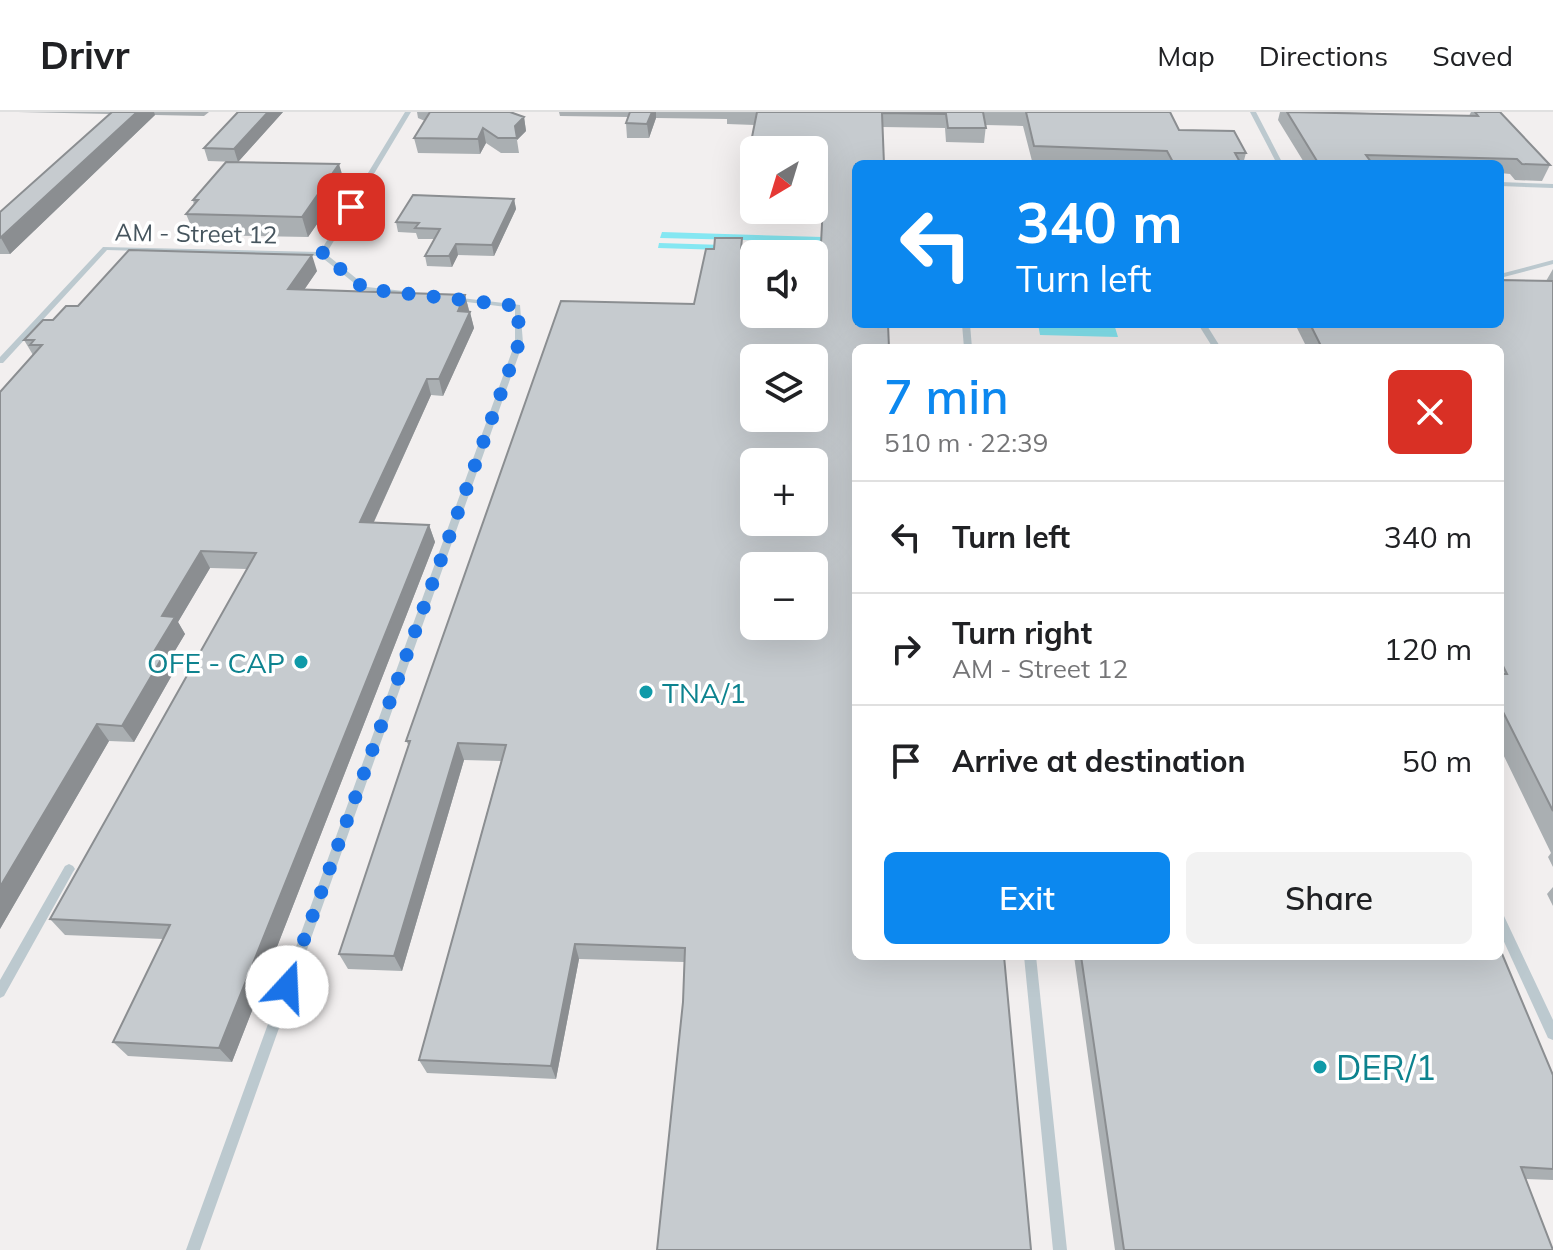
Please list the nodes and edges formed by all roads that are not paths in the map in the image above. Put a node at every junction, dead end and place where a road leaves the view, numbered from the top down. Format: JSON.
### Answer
{"nodes":[{"id":1,"x":408,"y":112,"type":"edge"},
{"id":2,"x":1253,"y":112,"type":"edge"},
{"id":3,"x":1278,"y":160,"type":"edge"},
{"id":4,"x":1504,"y":184,"type":"edge"},
{"id":5,"x":1553,"y":186,"type":"edge"},
{"id":6,"x":322,"y":254,"type":"junction"},
{"id":7,"x":1553,"y":262,"type":"edge"},
{"id":8,"x":1504,"y":275,"type":"edge"},
{"id":9,"x":426,"y":296,"type":"edge"},
{"id":10,"x":441,"y":297,"type":"edge"},
{"id":11,"x":0,"y":361,"type":"edge"},
{"id":12,"x":69,"y":869,"type":"dead end"},
{"id":13,"x":1504,"y":929,"type":"edge"},
{"id":14,"x":1030,"y":960,"type":"edge"},
{"id":15,"x":0,"y":992,"type":"edge"},
{"id":16,"x":1553,"y":1034,"type":"edge"},
{"id":17,"x":193,"y":1250,"type":"edge"},
{"id":18,"x":1060,"y":1250,"type":"edge"}],
"edges":[{"from":1,"to":6,"type":"lane"},
{"from":2,"to":3,"type":"lane"},
{"from":4,"to":5,"type":"lane"},
{"from":6,"to":9,"type":"lane"},
{"from":6,"to":11,"type":"lane","name":"AM - Street 12"},
{"from":7,"to":8,"type":"lane"},
{"from":10,"to":17,"type":"lane"},
{"from":12,"to":15,"type":"lane"},
{"from":13,"to":16,"type":"lane"},
{"from":14,"to":18,"type":"lane"}]}
